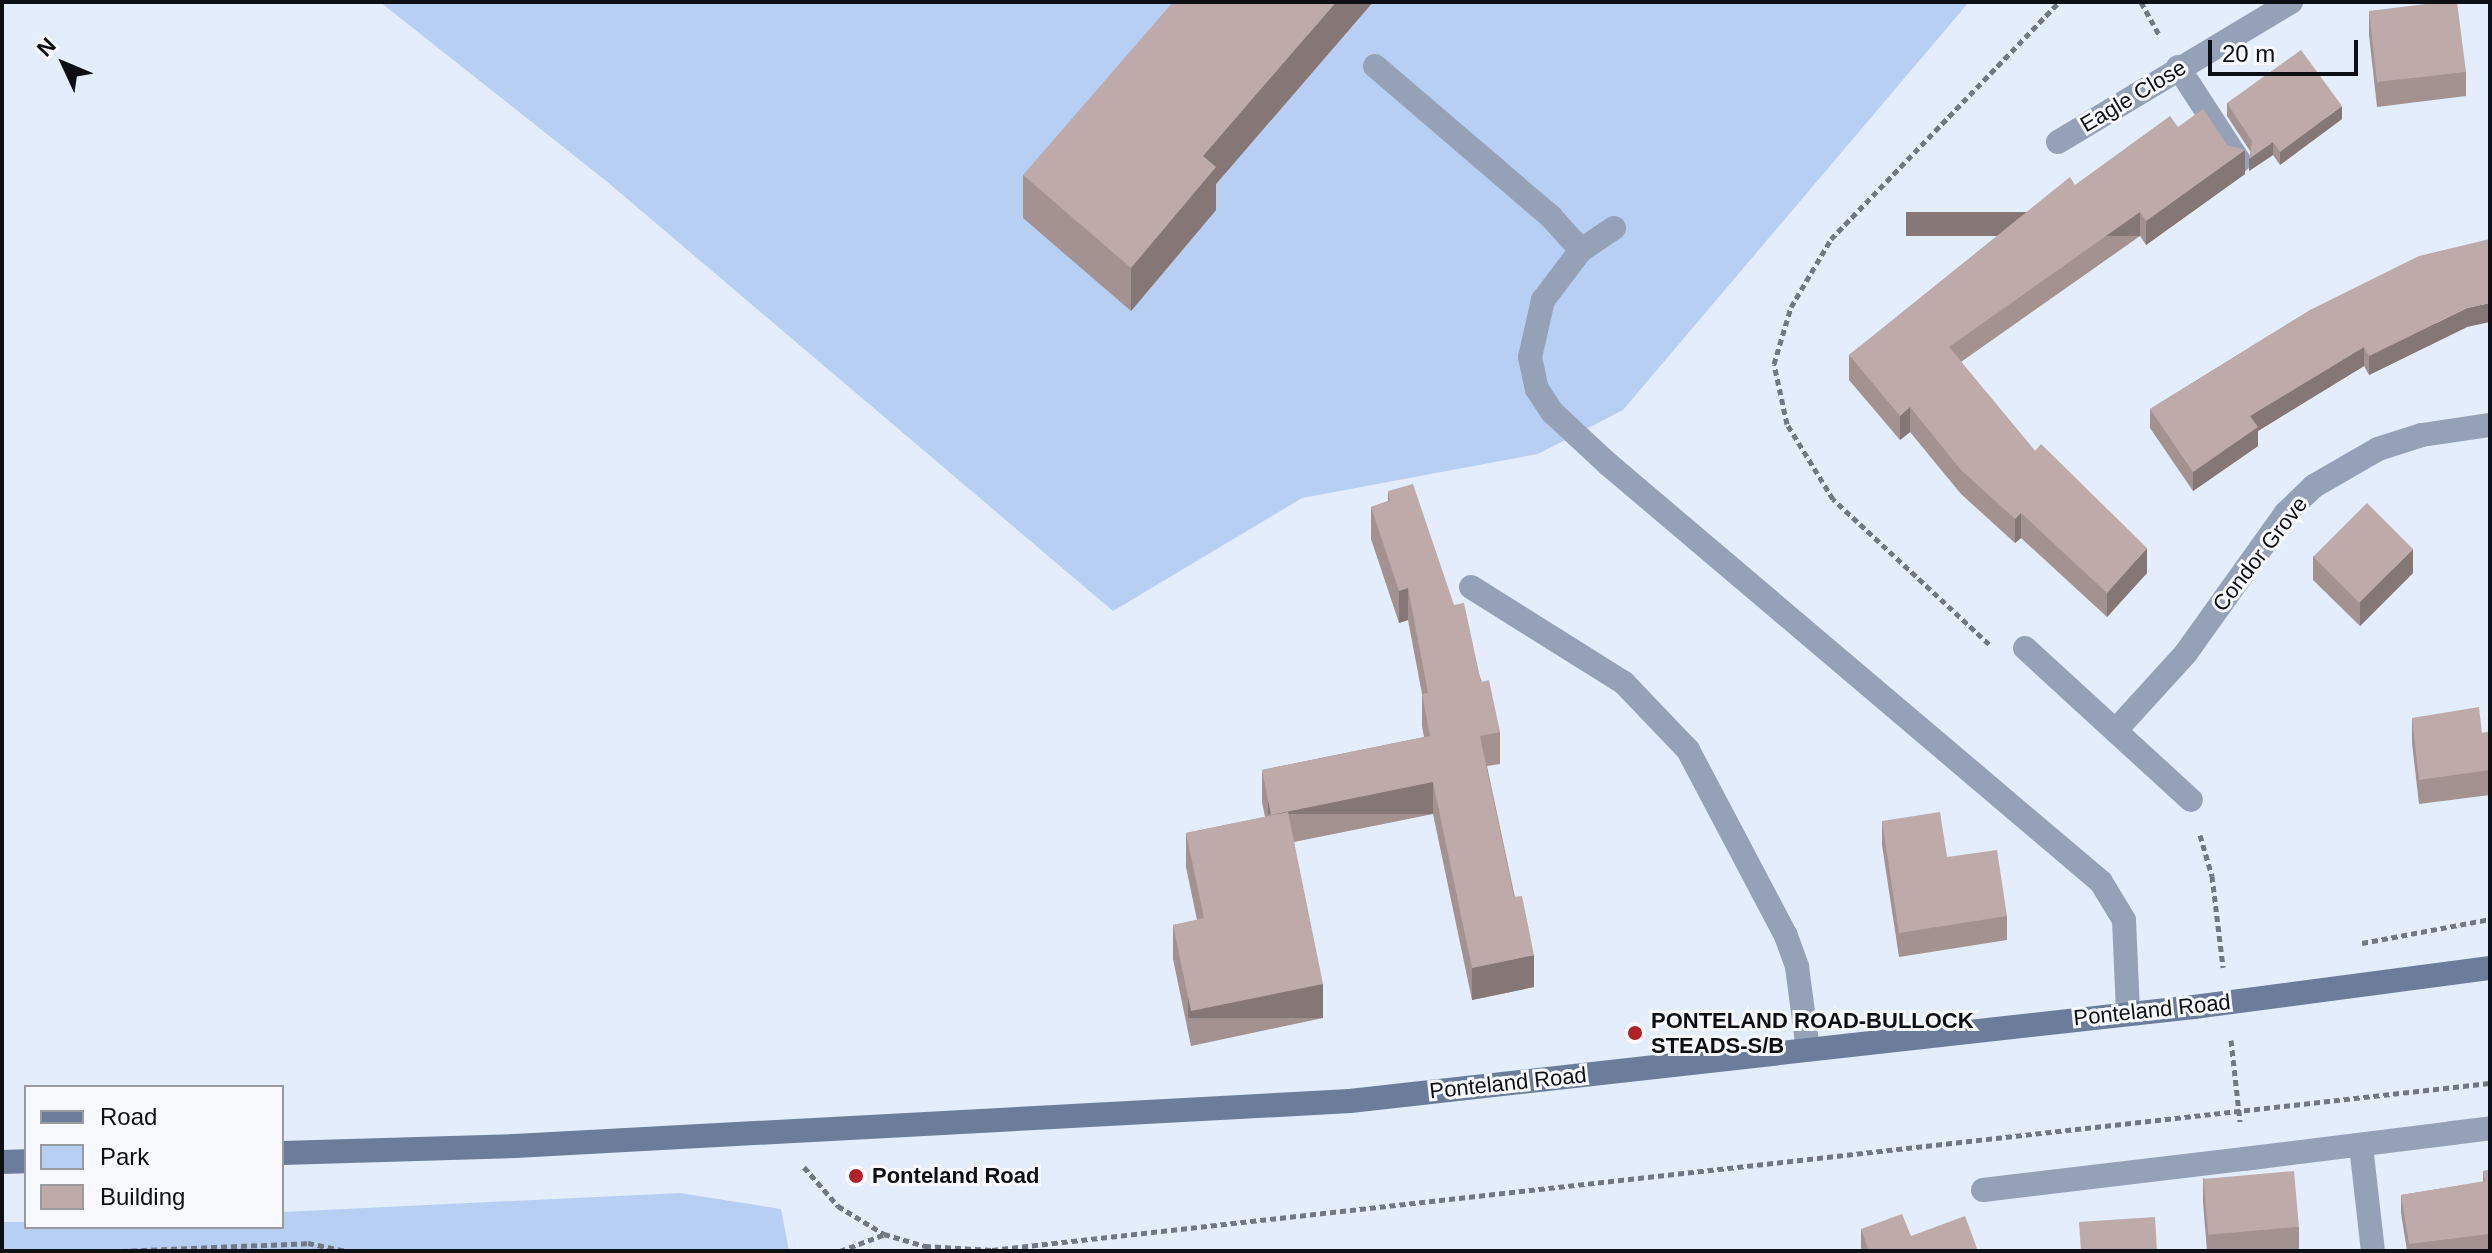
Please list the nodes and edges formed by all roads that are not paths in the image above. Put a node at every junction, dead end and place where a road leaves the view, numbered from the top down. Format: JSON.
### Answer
{"nodes":[{"id":1,"x":2291,"y":2,"type":"edge"},
{"id":2,"x":1375,"y":66,"type":"dead end"},
{"id":3,"x":2178,"y":67,"type":"junction"},
{"id":4,"x":2058,"y":142,"type":"dead end"},
{"id":5,"x":2239,"y":161,"type":"edge"},
{"id":6,"x":1614,"y":228,"type":"dead end"},
{"id":7,"x":1581,"y":250,"type":"junction"},
{"id":8,"x":2490,"y":425,"type":"edge"},
{"id":9,"x":1471,"y":587,"type":"dead end"},
{"id":10,"x":2025,"y":648,"type":"road end"},
{"id":11,"x":2116,"y":730,"type":"junction"},
{"id":12,"x":2191,"y":800,"type":"road end"},
{"id":13,"x":2490,"y":968,"type":"edge"},
{"id":14,"x":2128,"y":1013,"type":"junction"},
{"id":15,"x":1808,"y":1049,"type":"junction"},
{"id":16,"x":2490,"y":1128,"type":"edge"},
{"id":17,"x":2361,"y":1146,"type":"junction"},
{"id":18,"x":284,"y":1153,"type":"edge"},
{"id":19,"x":24,"y":1161,"type":"edge"},
{"id":20,"x":2,"y":1162,"type":"edge"},
{"id":21,"x":1983,"y":1190,"type":"dead end"},
{"id":22,"x":2373,"y":1251,"type":"edge"}],
"edges":[{"from":1,"to":3,"type":"street","name":"Eagle Close"},
{"from":2,"to":7,"type":"street"},
{"from":3,"to":4,"type":"street","name":"Eagle Close"},
{"from":3,"to":5,"type":"street"},
{"from":6,"to":7,"type":"street"},
{"from":7,"to":14,"type":"street"},
{"from":8,"to":11,"type":"street","name":"Condor Grove"},
{"from":9,"to":15,"type":"street"},
{"from":10,"to":11,"type":"street"},
{"from":11,"to":12,"type":"street"},
{"from":13,"to":14,"type":"main road","name":"Ponteland Road"},
{"from":14,"to":15,"type":"main road","name":"Ponteland Road"},
{"from":15,"to":18,"type":"main road","name":"Ponteland Road"},
{"from":16,"to":17,"type":"street"},
{"from":17,"to":21,"type":"street"},
{"from":17,"to":22,"type":"street"},
{"from":19,"to":20,"type":"main road"}]}
